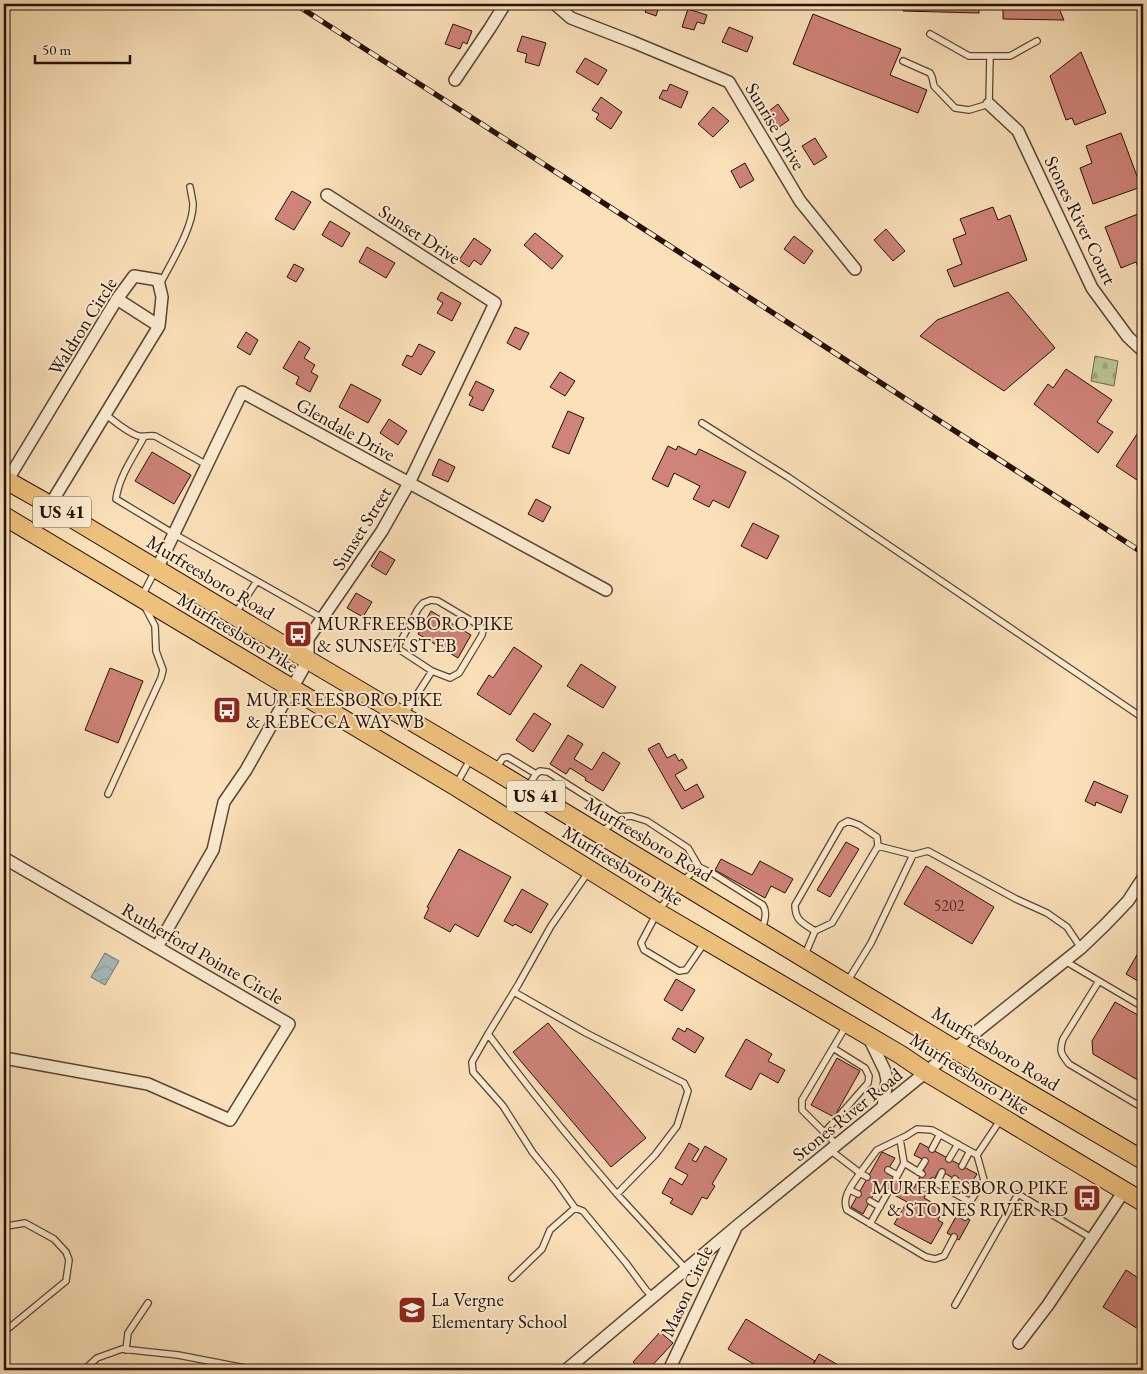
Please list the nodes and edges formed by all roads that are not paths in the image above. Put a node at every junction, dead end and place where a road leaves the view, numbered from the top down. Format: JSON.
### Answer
{"nodes":[{"id":1,"x":505,"y":4,"type":"edge"},
{"id":2,"x":555,"y":4,"type":"edge"},
{"id":3,"x":930,"y":34,"type":"dead end"},
{"id":4,"x":1038,"y":41,"type":"dead end"},
{"id":5,"x":990,"y":56,"type":"junction"},
{"id":6,"x":903,"y":61,"type":"dead end"},
{"id":7,"x":455,"y":80,"type":"dead end"},
{"id":8,"x":989,"y":104,"type":"junction"},
{"id":9,"x":190,"y":187,"type":"dead end"},
{"id":10,"x":327,"y":195,"type":"dead end"},
{"id":11,"x":854,"y":269,"type":"dead end"},
{"id":12,"x":159,"y":285,"type":"junction"},
{"id":13,"x":117,"y":299,"type":"junction"},
{"id":14,"x":495,"y":303,"type":"joint"},
{"id":15,"x":159,"y":326,"type":"junction"},
{"id":16,"x":1143,"y":351,"type":"edge"},
{"id":17,"x":105,"y":414,"type":"junction"},
{"id":18,"x":702,"y":423,"type":"dead end"},
{"id":19,"x":144,"y":437,"type":"junction"},
{"id":20,"x":207,"y":466,"type":"junction"},
{"id":21,"x":6,"y":480,"type":"edge"},
{"id":22,"x":409,"y":483,"type":"junction"},
{"id":23,"x":50,"y":505,"type":"junction"},
{"id":24,"x":4,"y":516,"type":"edge"},
{"id":25,"x":174,"y":534,"type":"junction"},
{"id":26,"x":156,"y":569,"type":"junction"},
{"id":27,"x":257,"y":582,"type":"junction"},
{"id":28,"x":606,"y":590,"type":"dead end"},
{"id":29,"x":140,"y":598,"type":"junction"},
{"id":30,"x":234,"y":616,"type":"junction"},
{"id":31,"x":322,"y":618,"type":"junction"},
{"id":32,"x":308,"y":660,"type":"junction"},
{"id":33,"x":432,"y":671,"type":"junction"},
{"id":34,"x":292,"y":689,"type":"junction"},
{"id":35,"x":403,"y":716,"type":"junction"},
{"id":36,"x":1143,"y":718,"type":"edge"},
{"id":37,"x":472,"y":757,"type":"junction"},
{"id":38,"x":494,"y":770,"type":"junction"},
{"id":39,"x":536,"y":774,"type":"junction"},
{"id":40,"x":455,"y":786,"type":"junction"},
{"id":41,"x":526,"y":790,"type":"junction"},
{"id":42,"x":108,"y":794,"type":"dead end"},
{"id":43,"x":619,"y":817,"type":"junction"},
{"id":44,"x":600,"y":834,"type":"junction"},
{"id":45,"x":878,"y":846,"type":"junction"},
{"id":46,"x":913,"y":855,"type":"junction"},
{"id":47,"x":4,"y":858,"type":"edge"},
{"id":48,"x":699,"y":867,"type":"junction"},
{"id":49,"x":590,"y":870,"type":"junction"},
{"id":50,"x":1143,"y":878,"type":"edge"},
{"id":51,"x":680,"y":883,"type":"junction"},
{"id":52,"x":658,"y":912,"type":"junction"},
{"id":53,"x":815,"y":931,"type":"junction"},
{"id":54,"x":761,"y":932,"type":"junction"},
{"id":55,"x":707,"y":940,"type":"junction"},
{"id":56,"x":156,"y":947,"type":"junction"},
{"id":57,"x":1080,"y":948,"type":"junction"},
{"id":58,"x":804,"y":958,"type":"junction"},
{"id":59,"x":1065,"y":960,"type":"junction"},
{"id":60,"x":1099,"y":981,"type":"junction"},
{"id":61,"x":846,"y":984,"type":"junction"},
{"id":62,"x":514,"y":992,"type":"junction"},
{"id":63,"x":1143,"y":1007,"type":"edge"},
{"id":64,"x":848,"y":1024,"type":"junction"},
{"id":65,"x":488,"y":1034,"type":"junction"},
{"id":66,"x":866,"y":1035,"type":"junction"},
{"id":67,"x":833,"y":1048,"type":"junction"},
{"id":68,"x":954,"y":1049,"type":"junction"},
{"id":69,"x":4,"y":1058,"type":"edge"},
{"id":70,"x":926,"y":1072,"type":"junction"},
{"id":71,"x":883,"y":1107,"type":"junction"},
{"id":72,"x":1143,"y":1108,"type":"edge"},
{"id":73,"x":1002,"y":1118,"type":"junction"},
{"id":74,"x":824,"y":1133,"type":"junction"},
{"id":75,"x":940,"y":1134,"type":"junction"},
{"id":76,"x":900,"y":1139,"type":"junction"},
{"id":77,"x":958,"y":1144,"type":"junction"},
{"id":78,"x":833,"y":1148,"type":"junction"},
{"id":79,"x":932,"y":1149,"type":"dead end"},
{"id":80,"x":970,"y":1151,"type":"junction"},
{"id":81,"x":977,"y":1154,"type":"junction"},
{"id":82,"x":949,"y":1159,"type":"dead end"},
{"id":83,"x":1143,"y":1160,"type":"edge"},
{"id":84,"x":925,"y":1161,"type":"dead end"},
{"id":85,"x":904,"y":1163,"type":"junction"},
{"id":86,"x":962,"y":1166,"type":"dead end"},
{"id":87,"x":888,"y":1170,"type":"dead end"},
{"id":88,"x":942,"y":1172,"type":"dead end"},
{"id":89,"x":860,"y":1173,"type":"junction"},
{"id":90,"x":867,"y":1178,"type":"dead end"},
{"id":91,"x":955,"y":1179,"type":"dead end"},
{"id":92,"x":850,"y":1190,"type":"junction"},
{"id":93,"x":948,"y":1190,"type":"junction"},
{"id":94,"x":1124,"y":1191,"type":"junction"},
{"id":95,"x":888,"y":1192,"type":"dead end"},
{"id":96,"x":617,"y":1194,"type":"junction"},
{"id":97,"x":858,"y":1194,"type":"dead end"},
{"id":98,"x":870,"y":1201,"type":"dead end"},
{"id":99,"x":970,"y":1202,"type":"junction"},
{"id":100,"x":1143,"y":1202,"type":"edge"},
{"id":101,"x":880,"y":1207,"type":"junction"},
{"id":102,"x":575,"y":1208,"type":"junction"},
{"id":103,"x":965,"y":1217,"type":"dead end"},
{"id":104,"x":870,"y":1224,"type":"junction"},
{"id":105,"x":737,"y":1226,"type":"junction"},
{"id":106,"x":4,"y":1228,"type":"edge"},
{"id":107,"x":954,"y":1237,"type":"dead end"},
{"id":108,"x":1093,"y":1239,"type":"junction"},
{"id":109,"x":686,"y":1269,"type":"junction"},
{"id":110,"x":512,"y":1278,"type":"dead end"},
{"id":111,"x":653,"y":1297,"type":"junction"},
{"id":112,"x":148,"y":1303,"type":"dead end"},
{"id":113,"x":955,"y":1305,"type":"dead end"},
{"id":114,"x":4,"y":1332,"type":"edge"},
{"id":115,"x":1020,"y":1343,"type":"dead end"},
{"id":116,"x":126,"y":1350,"type":"junction"},
{"id":117,"x":84,"y":1370,"type":"edge"},
{"id":118,"x":256,"y":1370,"type":"edge"},
{"id":119,"x":566,"y":1370,"type":"edge"},
{"id":120,"x":669,"y":1370,"type":"edge"}],
"edges":[{"from":1,"to":7,"type":"street"},
{"from":2,"to":11,"type":"street","name":"Sunrise Drive"},
{"from":3,"to":5,"type":"lane"},
{"from":4,"to":5,"type":"lane"},
{"from":5,"to":8,"type":"lane"},
{"from":6,"to":8,"type":"lane"},
{"from":8,"to":16,"type":"street","name":"Stones River Court"},
{"from":9,"to":12,"type":"lane"},
{"from":10,"to":14,"type":"street","name":"Sunset Drive"},
{"from":12,"to":13,"type":"street","name":"Waldron Circle"},
{"from":12,"to":15,"type":"street"},
{"from":13,"to":15,"type":"street"},
{"from":13,"to":21,"type":"street","name":"Waldron Circle"},
{"from":14,"to":22,"type":"street","name":"Sunset Street"},
{"from":15,"to":17,"type":"street"},
{"from":17,"to":19,"type":"lane"},
{"from":17,"to":23,"type":"street"},
{"from":18,"to":36,"type":"lane"},
{"from":19,"to":20,"type":"lane"},
{"from":19,"to":25,"type":"lane"},
{"from":20,"to":22,"type":"street","name":"Glendale Drive"},
{"from":20,"to":25,"type":"street","name":"Glendale Drive"},
{"from":21,"to":23,"type":"main road","name":"Murfreesboro Road","number":"US 41"},
{"from":22,"to":28,"type":"street","name":"Glendale Drive"},
{"from":22,"to":31,"type":"street","name":"Sunset Street"},
{"from":23,"to":26,"type":"main road","name":"Murfreesboro Road","number":"US 41"},
{"from":24,"to":29,"type":"main road","name":"Murfreesboro Pike"},
{"from":25,"to":26,"type":"street","name":"Glendale Drive"},
{"from":25,"to":27,"type":"lane"},
{"from":26,"to":29,"type":"lane"},
{"from":26,"to":30,"type":"main road","name":"Murfreesboro Road","number":"US 41"},
{"from":27,"to":30,"type":"lane"},
{"from":27,"to":31,"type":"lane"},
{"from":29,"to":34,"type":"main road","name":"Murfreesboro Pike"},
{"from":29,"to":42,"type":"lane"},
{"from":30,"to":32,"type":"main road","name":"Murfreesboro Road","number":"US 41"},
{"from":31,"to":32,"type":"street","name":"Sunset Street"},
{"from":32,"to":34,"type":"street"},
{"from":32,"to":35,"type":"main road","name":"Murfreesboro Road","number":"US 41"},
{"from":33,"to":33,"type":"lane"},
{"from":33,"to":35,"type":"lane"},
{"from":34,"to":40,"type":"main road","name":"Murfreesboro Pike"},
{"from":34,"to":56,"type":"street"},
{"from":35,"to":37,"type":"main road","name":"Murfreesboro Road","number":"US 41"},
{"from":37,"to":38,"type":"main road","name":"Murfreesboro Road","number":"US 41"},
{"from":37,"to":40,"type":"lane"},
{"from":38,"to":39,"type":"lane"},
{"from":38,"to":41,"type":"main road","name":"Murfreesboro Road","number":"US 41"},
{"from":39,"to":41,"type":"lane"},
{"from":39,"to":43,"type":"lane"},
{"from":40,"to":49,"type":"main road","name":"Murfreesboro Pike"},
{"from":41,"to":44,"type":"main road","name":"Murfreesboro Road","number":"US 41"},
{"from":43,"to":44,"type":"lane"},
{"from":43,"to":48,"type":"lane"},
{"from":44,"to":51,"type":"main road","name":"Murfreesboro Road","number":"US 41"},
{"from":45,"to":46,"type":"lane"},
{"from":45,"to":53,"type":"lane"},
{"from":45,"to":53,"type":"lane"},
{"from":46,"to":57,"type":"lane"},
{"from":46,"to":61,"type":"lane"},
{"from":47,"to":56,"type":"street","name":"Rutherford Pointe Circle"},
{"from":48,"to":51,"type":"lane"},
{"from":48,"to":54,"type":"lane"},
{"from":49,"to":52,"type":"main road","name":"Murfreesboro Pike"},
{"from":49,"to":62,"type":"lane"},
{"from":50,"to":57,"type":"street","name":"Stones River Road"},
{"from":51,"to":52,"type":"lane"},
{"from":51,"to":54,"type":"main road","name":"Murfreesboro Road","number":"US 41"},
{"from":52,"to":55,"type":"main road","name":"Murfreesboro Pike"},
{"from":52,"to":55,"type":"lane"},
{"from":53,"to":58,"type":"lane"},
{"from":54,"to":58,"type":"main road","name":"Murfreesboro Road","number":"US 41"},
{"from":55,"to":64,"type":"main road","name":"Murfreesboro Pike"},
{"from":56,"to":69,"type":"street","name":"Rutherford Pointe Circle"},
{"from":57,"to":59,"type":"street","name":"Stones River Road"},
{"from":58,"to":61,"type":"main road","name":"Murfreesboro Road","number":"US 41"},
{"from":59,"to":60,"type":"lane"},
{"from":59,"to":68,"type":"street","name":"Stones River Road"},
{"from":60,"to":63,"type":"lane"},
{"from":60,"to":72,"type":"lane"},
{"from":61,"to":68,"type":"main road","name":"Murfreesboro Road","number":"US 41"},
{"from":62,"to":65,"type":"lane"},
{"from":62,"to":96,"type":"lane"},
{"from":64,"to":66,"type":"main road","name":"Murfreesboro Pike"},
{"from":64,"to":67,"type":"lane"},
{"from":65,"to":96,"type":"lane"},
{"from":65,"to":102,"type":"lane"},
{"from":66,"to":70,"type":"main road","name":"Murfreesboro Pike"},
{"from":66,"to":71,"type":"street"},
{"from":67,"to":74,"type":"lane"},
{"from":67,"to":74,"type":"lane"},
{"from":68,"to":70,"type":"street","name":"Stones River Road"},
{"from":68,"to":83,"type":"main road","name":"Murfreesboro Road"},
{"from":70,"to":71,"type":"street","name":"Stones River Road"},
{"from":70,"to":73,"type":"main road","name":"Murfreesboro Pike"},
{"from":71,"to":78,"type":"street","name":"Stones River Road"},
{"from":73,"to":81,"type":"lane"},
{"from":73,"to":94,"type":"main road","name":"Murfreesboro Pike"},
{"from":74,"to":78,"type":"lane"},
{"from":75,"to":76,"type":"lane"},
{"from":75,"to":77,"type":"lane"},
{"from":75,"to":79,"type":"lane"},
{"from":76,"to":85,"type":"lane"},
{"from":76,"to":89,"type":"lane"},
{"from":77,"to":80,"type":"lane"},
{"from":77,"to":82,"type":"lane"},
{"from":78,"to":89,"type":"lane"},
{"from":78,"to":105,"type":"street","name":"Stones River Road"},
{"from":80,"to":81,"type":"lane"},
{"from":80,"to":86,"type":"lane"},
{"from":81,"to":99,"type":"lane"},
{"from":84,"to":85,"type":"lane"},
{"from":85,"to":87,"type":"lane"},
{"from":88,"to":93,"type":"lane"},
{"from":89,"to":90,"type":"lane"},
{"from":89,"to":92,"type":"lane"},
{"from":91,"to":93,"type":"lane"},
{"from":92,"to":97,"type":"lane"},
{"from":92,"to":104,"type":"lane"},
{"from":93,"to":99,"type":"lane"},
{"from":94,"to":100,"type":"main road","name":"Murfreesboro Pike"},
{"from":94,"to":108,"type":"street"},
{"from":95,"to":101,"type":"lane"},
{"from":96,"to":109,"type":"lane"},
{"from":98,"to":101,"type":"lane"},
{"from":99,"to":103,"type":"lane"},
{"from":101,"to":104,"type":"lane"},
{"from":102,"to":110,"type":"lane"},
{"from":102,"to":111,"type":"lane"},
{"from":104,"to":107,"type":"lane"},
{"from":105,"to":109,"type":"street","name":"Stones River Road"},
{"from":105,"to":120,"type":"street","name":"Mason Circle"},
{"from":106,"to":114,"type":"lane"},
{"from":108,"to":113,"type":"lane"},
{"from":108,"to":115,"type":"street"},
{"from":109,"to":111,"type":"street","name":"Stones River Road"},
{"from":111,"to":119,"type":"street","name":"Stones River Road"},
{"from":112,"to":116,"type":"lane"},
{"from":116,"to":117,"type":"lane"},
{"from":116,"to":118,"type":"lane"}]}
